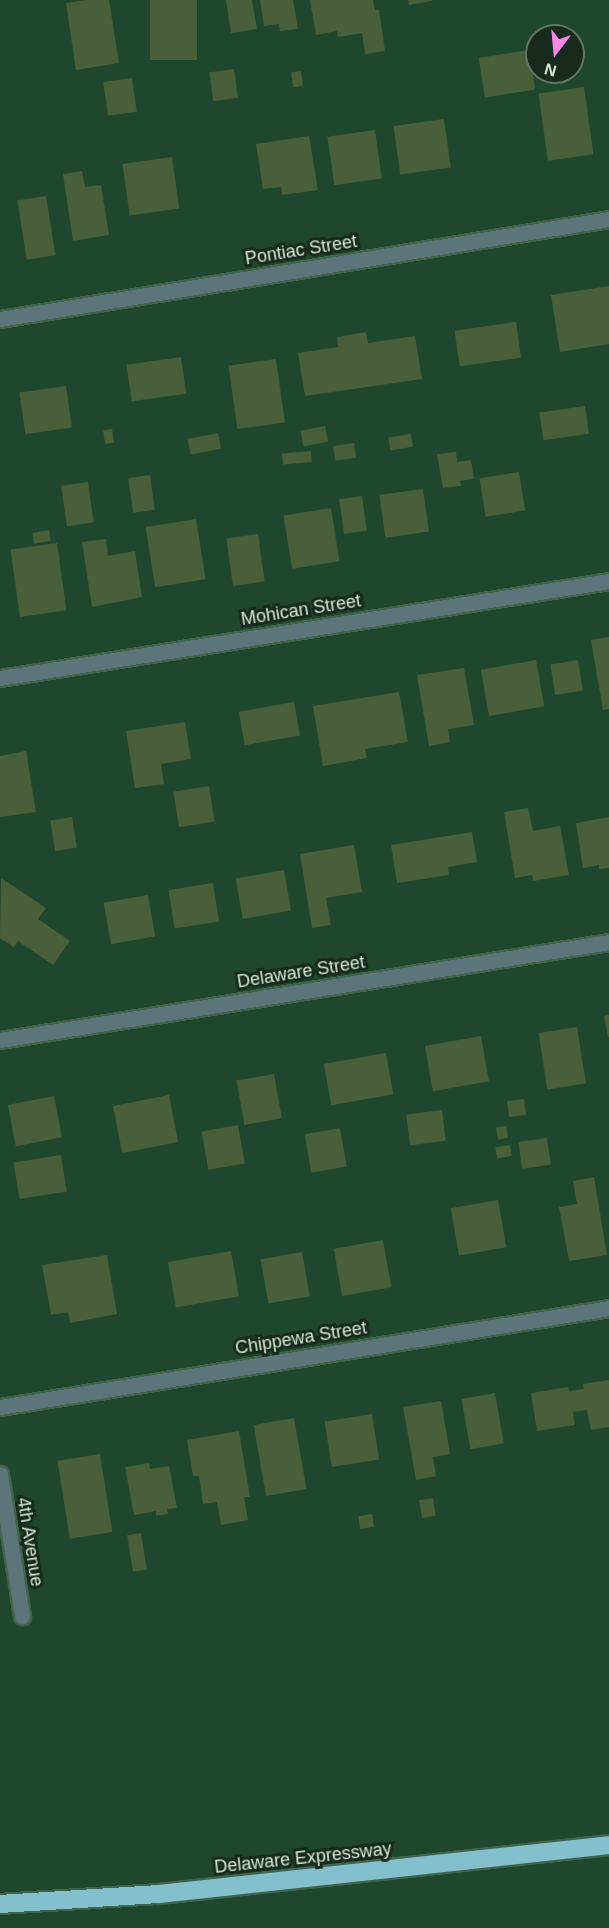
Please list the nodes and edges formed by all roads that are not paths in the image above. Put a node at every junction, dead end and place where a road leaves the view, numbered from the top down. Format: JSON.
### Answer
{"nodes":[{"id":1,"x":609,"y":219,"type":"edge"},
{"id":2,"x":0,"y":319,"type":"edge"},
{"id":3,"x":609,"y":581,"type":"edge"},
{"id":4,"x":0,"y":678,"type":"edge"},
{"id":5,"x":609,"y":942,"type":"edge"},
{"id":6,"x":0,"y":1040,"type":"edge"},
{"id":7,"x":609,"y":1308,"type":"edge"},
{"id":8,"x":0,"y":1407,"type":"edge"},
{"id":9,"x":0,"y":1474,"type":"edge"},
{"id":10,"x":22,"y":1616,"type":"dead end"},
{"id":11,"x":609,"y":1845,"type":"edge"},
{"id":12,"x":0,"y":1904,"type":"edge"}],
"edges":[{"from":1,"to":2,"type":"street","name":"Pontiac Street"},
{"from":3,"to":4,"type":"street","name":"Mohican Street"},
{"from":5,"to":6,"type":"street","name":"Delaware Street"},
{"from":7,"to":8,"type":"street","name":"Chippewa Street"},
{"from":9,"to":10,"type":"street","name":"4th Avenue"},
{"from":11,"to":12,"type":"highway","name":"Delaware Expressway"}]}
